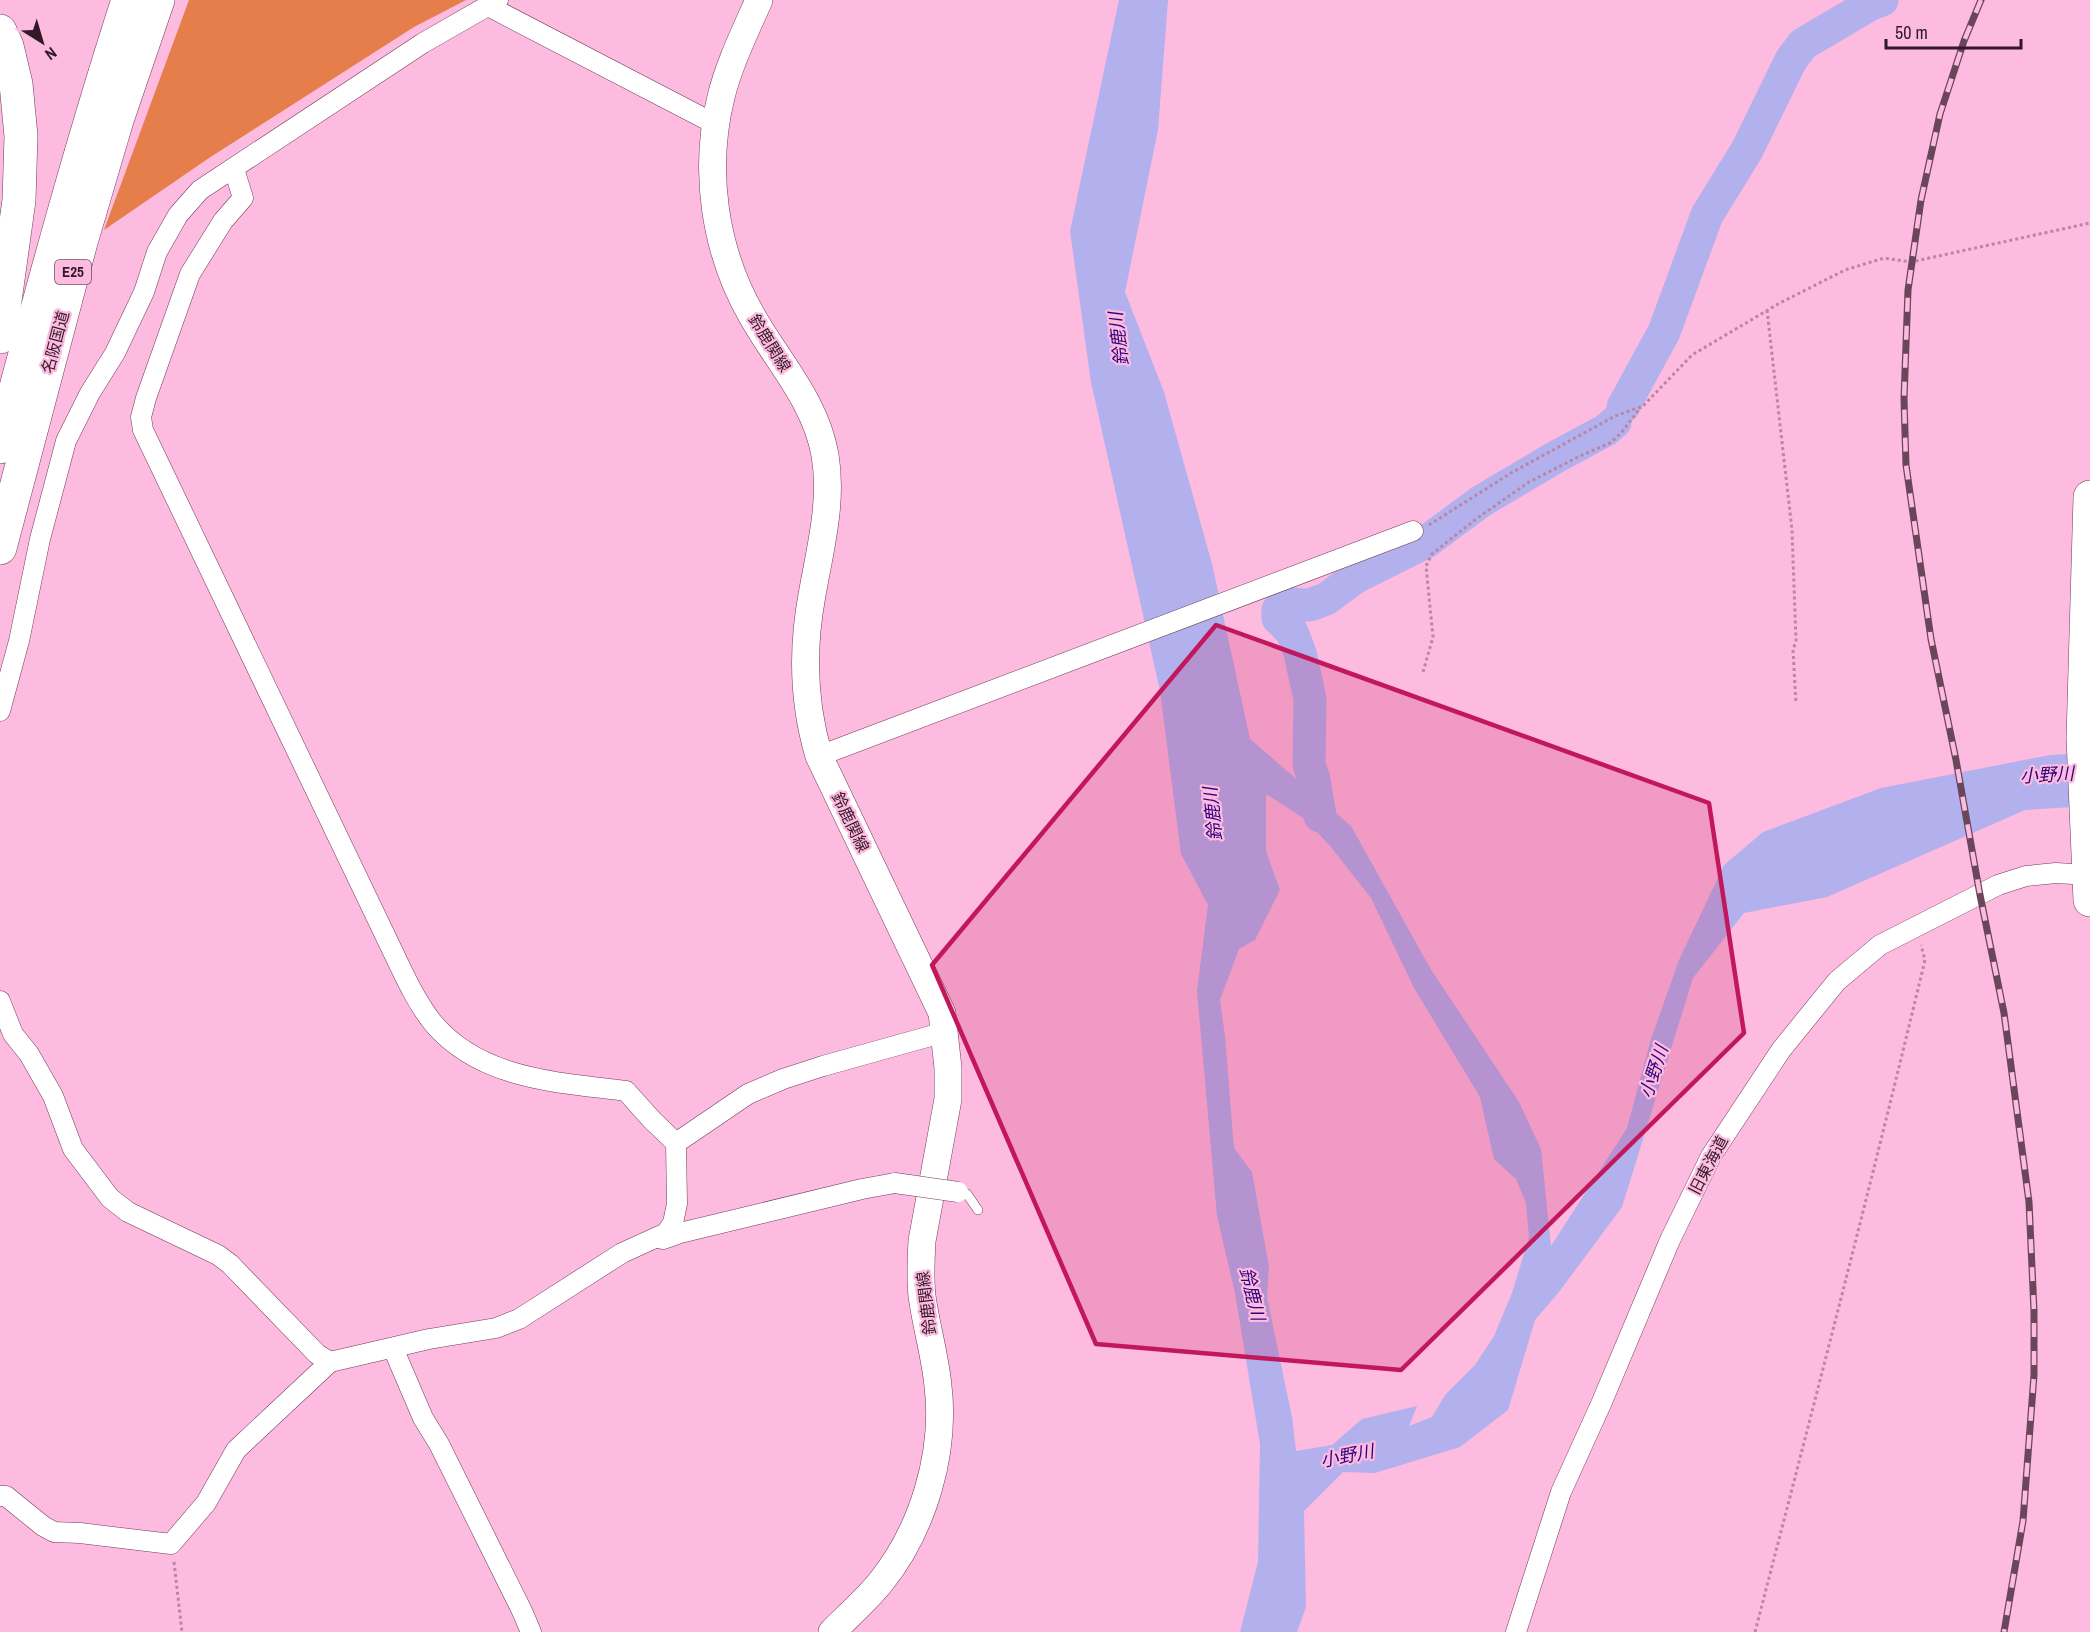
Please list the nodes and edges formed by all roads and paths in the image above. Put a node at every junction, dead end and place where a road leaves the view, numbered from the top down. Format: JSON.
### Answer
{"nodes":[{"id":1,"x":128,"y":0,"type":"edge"},
{"id":2,"x":158,"y":0,"type":"edge"},
{"id":3,"x":164,"y":0,"type":"edge"},
{"id":4,"x":759,"y":0,"type":"edge"},
{"id":5,"x":493,"y":3,"type":"edge"},
{"id":6,"x":0,"y":31,"type":"edge"},
{"id":7,"x":117,"y":120,"type":"junction"},
{"id":8,"x":715,"y":124,"type":"junction"},
{"id":9,"x":234,"y":169,"type":"junction"},
{"id":10,"x":2090,"y":223,"type":"edge"},
{"id":11,"x":1767,"y":310,"type":"junction"},
{"id":12,"x":0,"y":337,"type":"edge"},
{"id":13,"x":1643,"y":405,"type":"junction"},
{"id":14,"x":0,"y":447,"type":"edge"},
{"id":15,"x":2090,"y":497,"type":"edge"},
{"id":16,"x":1413,"y":531,"type":"joint"},
{"id":17,"x":0,"y":548,"type":"edge"},
{"id":18,"x":1423,"y":672,"type":"dead end"},
{"id":19,"x":2086,"y":703,"type":"edge"},
{"id":20,"x":1796,"y":704,"type":"dead end"},
{"id":21,"x":0,"y":711,"type":"edge"},
{"id":22,"x":819,"y":756,"type":"junction"},
{"id":23,"x":2089,"y":875,"type":"edge"},
{"id":24,"x":1914,"y":926,"type":"junction"},
{"id":25,"x":0,"y":1000,"type":"edge"},
{"id":26,"x":945,"y":1032,"type":"junction"},
{"id":27,"x":676,"y":1143,"type":"junction"},
{"id":28,"x":958,"y":1192,"type":"joint"},
{"id":29,"x":978,"y":1210,"type":"dead end"},
{"id":30,"x":652,"y":1238,"type":"junction"},
{"id":31,"x":393,"y":1348,"type":"junction"},
{"id":32,"x":330,"y":1362,"type":"junction"},
{"id":33,"x":0,"y":1496,"type":"edge"},
{"id":34,"x":171,"y":1544,"type":"junction"},
{"id":35,"x":182,"y":1632,"type":"edge"},
{"id":36,"x":531,"y":1632,"type":"edge"},
{"id":37,"x":832,"y":1632,"type":"edge"},
{"id":38,"x":1516,"y":1632,"type":"edge"},
{"id":39,"x":1755,"y":1632,"type":"edge"}],
"edges":[{"from":1,"to":14,"type":"highway","name":"名阪国道","number":"E25"},
{"from":2,"to":7,"type":"highway","name":"名阪国道","number":"E25"},
{"from":3,"to":7,"type":"highway"},
{"from":4,"to":8,"type":"main road","name":"鈴鹿関線"},
{"from":5,"to":8,"type":"street"},
{"from":5,"to":9,"type":"street"},
{"from":6,"to":12,"type":"highway"},
{"from":7,"to":17,"type":"highway","name":"名阪国道","number":"E25"},
{"from":8,"to":22,"type":"main road","name":"鈴鹿関線"},
{"from":9,"to":21,"type":"street"},
{"from":9,"to":27,"type":"street"},
{"from":10,"to":11,"type":"path"},
{"from":11,"to":13,"type":"path"},
{"from":11,"to":20,"type":"path"},
{"from":13,"to":16,"type":"path"},
{"from":13,"to":18,"type":"path"},
{"from":15,"to":19,"type":"highway"},
{"from":16,"to":22,"type":"street"},
{"from":19,"to":23,"type":"highway"},
{"from":22,"to":26,"type":"main road","name":"鈴鹿関線"},
{"from":23,"to":24,"type":"street","name":"旧東海道"},
{"from":24,"to":38,"type":"street","name":"旧東海道"},
{"from":24,"to":39,"type":"path"},
{"from":25,"to":32,"type":"street"},
{"from":26,"to":27,"type":"street"},
{"from":26,"to":37,"type":"main road","name":"鈴鹿関線"},
{"from":27,"to":30,"type":"street"},
{"from":28,"to":29,"type":"lane"},
{"from":28,"to":30,"type":"street","bridge":true},
{"from":30,"to":31,"type":"street"},
{"from":31,"to":32,"type":"street"},
{"from":31,"to":36,"type":"street"},
{"from":32,"to":34,"type":"street"},
{"from":33,"to":34,"type":"street"},
{"from":34,"to":35,"type":"path"}]}
